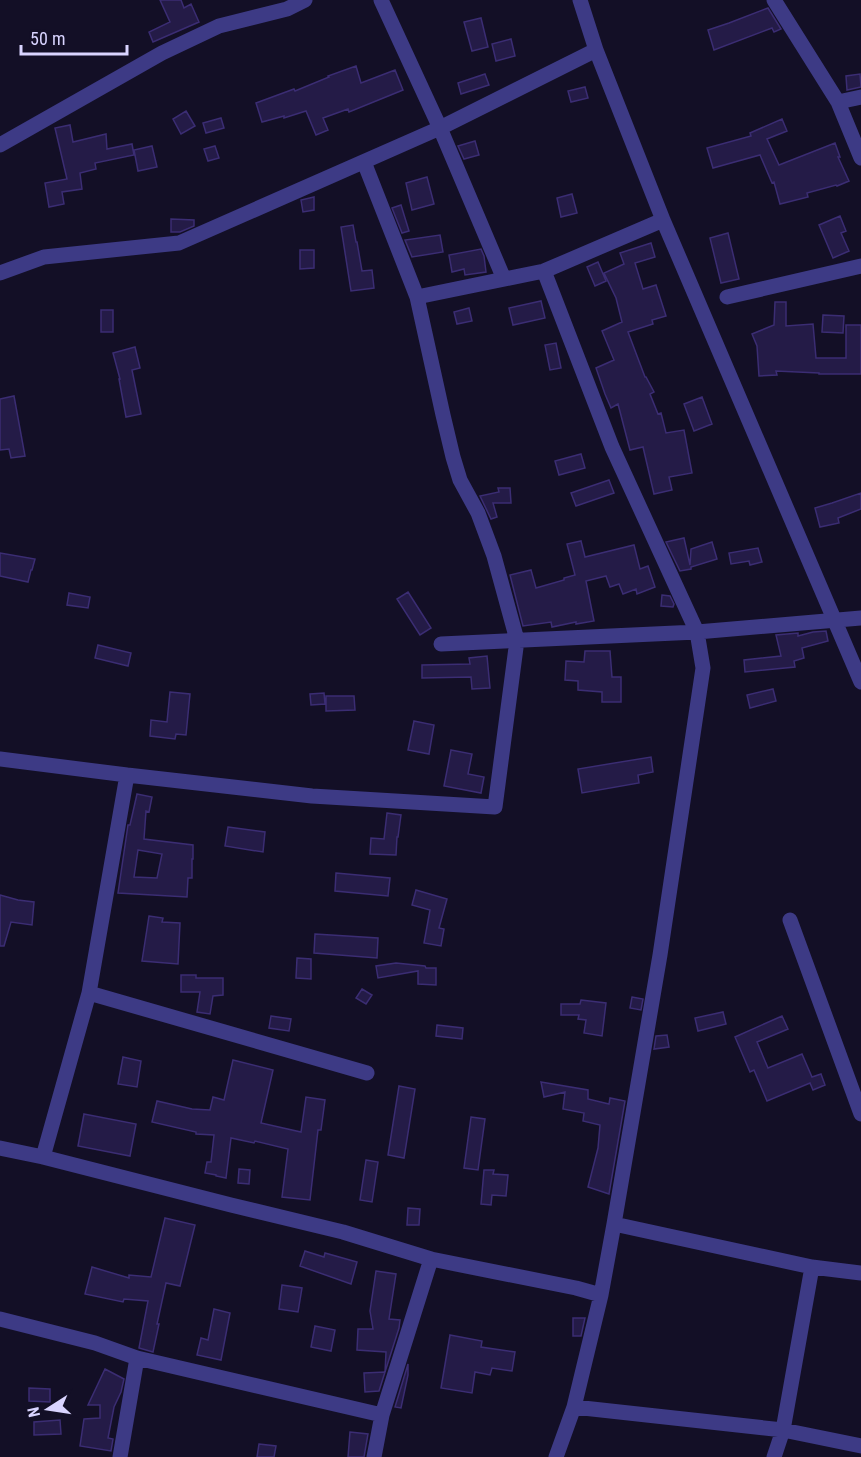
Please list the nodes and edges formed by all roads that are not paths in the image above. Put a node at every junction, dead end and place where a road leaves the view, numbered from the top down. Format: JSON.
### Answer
{"nodes":[{"id":1,"x":305,"y":0,"type":"edge"},
{"id":2,"x":381,"y":0,"type":"edge"},
{"id":3,"x":580,"y":0,"type":"edge"},
{"id":4,"x":774,"y":0,"type":"edge"},
{"id":5,"x":596,"y":50,"type":"junction"},
{"id":6,"x":861,"y":97,"type":"edge"},
{"id":7,"x":838,"y":102,"type":"junction"},
{"id":8,"x":441,"y":128,"type":"junction"},
{"id":9,"x":0,"y":145,"type":"edge"},
{"id":10,"x":861,"y":158,"type":"edge"},
{"id":11,"x":364,"y":162,"type":"junction"},
{"id":12,"x":663,"y":220,"type":"junction"},
{"id":13,"x":861,"y":266,"type":"edge"},
{"id":14,"x":544,"y":271,"type":"junction"},
{"id":15,"x":0,"y":273,"type":"edge"},
{"id":16,"x":504,"y":279,"type":"junction"},
{"id":17,"x":417,"y":297,"type":"junction"},
{"id":18,"x":727,"y":297,"type":"dead end"},
{"id":19,"x":861,"y":618,"type":"edge"},
{"id":20,"x":835,"y":621,"type":"junction"},
{"id":21,"x":697,"y":632,"type":"junction"},
{"id":22,"x":518,"y":640,"type":"junction"},
{"id":23,"x":441,"y":644,"type":"dead end"},
{"id":24,"x":861,"y":682,"type":"edge"},
{"id":25,"x":0,"y":759,"type":"edge"},
{"id":26,"x":127,"y":775,"type":"junction"},
{"id":27,"x":790,"y":921,"type":"dead end"},
{"id":28,"x":89,"y":993,"type":"junction"},
{"id":29,"x":367,"y":1073,"type":"dead end"},
{"id":30,"x":861,"y":1114,"type":"edge"},
{"id":31,"x":0,"y":1148,"type":"edge"},
{"id":32,"x":43,"y":1157,"type":"junction"},
{"id":33,"x":614,"y":1224,"type":"junction"},
{"id":34,"x":431,"y":1259,"type":"junction"},
{"id":35,"x":812,"y":1267,"type":"junction"},
{"id":36,"x":861,"y":1274,"type":"edge"},
{"id":37,"x":601,"y":1294,"type":"junction"},
{"id":38,"x":0,"y":1319,"type":"edge"},
{"id":39,"x":137,"y":1358,"type":"junction"},
{"id":40,"x":574,"y":1407,"type":"junction"},
{"id":41,"x":382,"y":1415,"type":"junction"},
{"id":42,"x":783,"y":1430,"type":"junction"},
{"id":43,"x":861,"y":1446,"type":"edge"},
{"id":44,"x":120,"y":1457,"type":"edge"},
{"id":45,"x":374,"y":1457,"type":"edge"},
{"id":46,"x":556,"y":1457,"type":"edge"},
{"id":47,"x":774,"y":1457,"type":"edge"}],
"edges":[{"from":1,"to":9,"type":"street"},
{"from":2,"to":8,"type":"street"},
{"from":3,"to":5,"type":"street"},
{"from":4,"to":7,"type":"street"},
{"from":5,"to":8,"type":"street"},
{"from":5,"to":12,"type":"street"},
{"from":6,"to":7,"type":"street"},
{"from":7,"to":10,"type":"street"},
{"from":8,"to":11,"type":"street"},
{"from":8,"to":16,"type":"street"},
{"from":11,"to":15,"type":"street"},
{"from":11,"to":17,"type":"street"},
{"from":12,"to":14,"type":"street"},
{"from":12,"to":20,"type":"street"},
{"from":13,"to":18,"type":"street"},
{"from":14,"to":16,"type":"street"},
{"from":14,"to":21,"type":"street"},
{"from":16,"to":17,"type":"street"},
{"from":17,"to":22,"type":"street"},
{"from":19,"to":20,"type":"street"},
{"from":20,"to":21,"type":"street"},
{"from":20,"to":24,"type":"street"},
{"from":21,"to":22,"type":"street"},
{"from":21,"to":33,"type":"street"},
{"from":22,"to":23,"type":"street"},
{"from":22,"to":26,"type":"street"},
{"from":25,"to":26,"type":"street"},
{"from":26,"to":28,"type":"street"},
{"from":27,"to":30,"type":"street"},
{"from":28,"to":29,"type":"street"},
{"from":28,"to":32,"type":"street"},
{"from":31,"to":32,"type":"street"},
{"from":32,"to":34,"type":"street"},
{"from":33,"to":35,"type":"street"},
{"from":33,"to":37,"type":"street"},
{"from":34,"to":37,"type":"street"},
{"from":34,"to":41,"type":"street"},
{"from":35,"to":36,"type":"street"},
{"from":35,"to":42,"type":"street"},
{"from":37,"to":40,"type":"street"},
{"from":38,"to":39,"type":"street"},
{"from":39,"to":41,"type":"street"},
{"from":39,"to":44,"type":"street"},
{"from":40,"to":42,"type":"street"},
{"from":40,"to":46,"type":"street"},
{"from":41,"to":45,"type":"street"},
{"from":42,"to":43,"type":"street"},
{"from":42,"to":47,"type":"street"}]}
